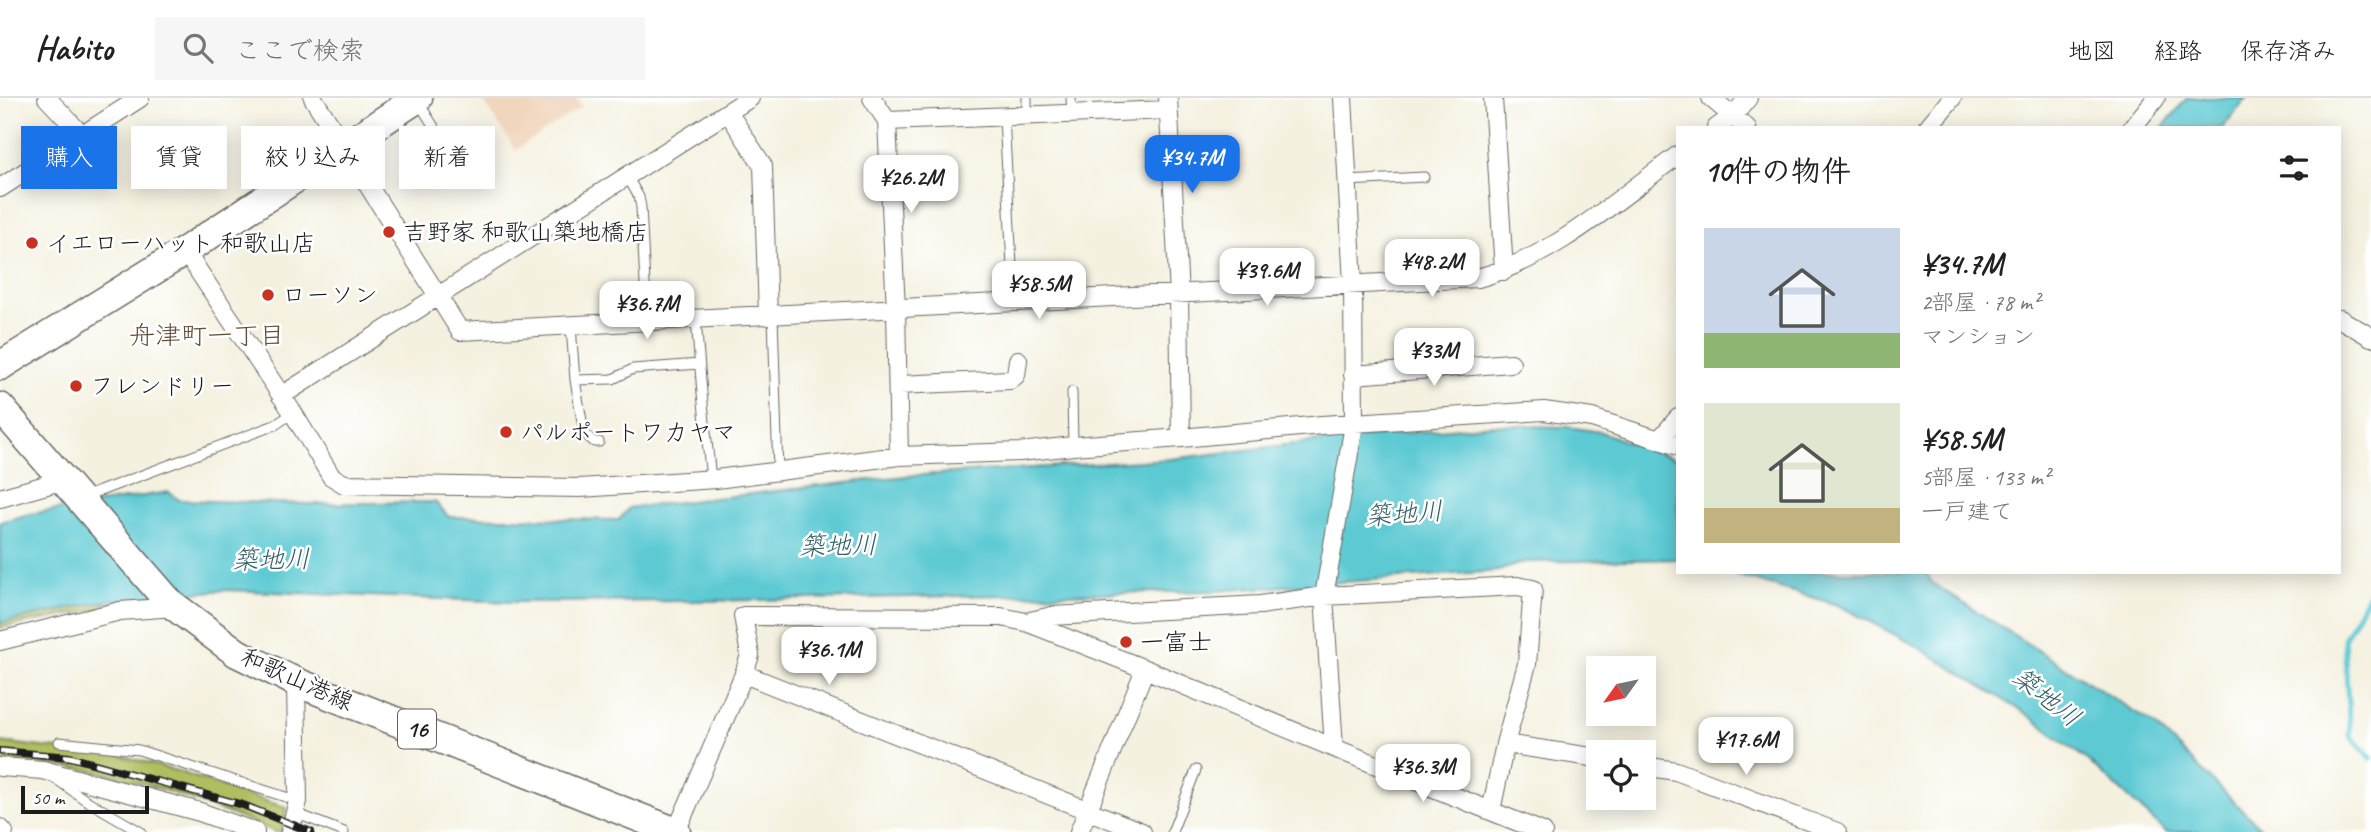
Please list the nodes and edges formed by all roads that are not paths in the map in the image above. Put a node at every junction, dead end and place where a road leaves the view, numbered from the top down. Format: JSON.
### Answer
{"nodes":[{"id":1,"x":47,"y":98,"type":"edge"},
{"id":2,"x":140,"y":98,"type":"edge"},
{"id":3,"x":313,"y":98,"type":"edge"},
{"id":4,"x":417,"y":98,"type":"edge"},
{"id":5,"x":750,"y":98,"type":"edge"},
{"id":6,"x":872,"y":98,"type":"edge"},
{"id":7,"x":1343,"y":98,"type":"edge"},
{"id":8,"x":1493,"y":98,"type":"edge"},
{"id":9,"x":1711,"y":98,"type":"edge"},
{"id":10,"x":1748,"y":98,"type":"edge"},
{"id":11,"x":1952,"y":98,"type":"edge"},
{"id":12,"x":2156,"y":98,"type":"edge"},
{"id":13,"x":1168,"y":104,"type":"edge"},
{"id":14,"x":1071,"y":106,"type":"edge"},
{"id":15,"x":1027,"y":107,"type":"edge"},
{"id":16,"x":728,"y":112,"type":"junction"},
{"id":17,"x":1734,"y":115,"type":"junction"},
{"id":18,"x":1004,"y":117,"type":"junction"},
{"id":19,"x":887,"y":121,"type":"junction"},
{"id":20,"x":73,"y":126,"type":"edge"},
{"id":21,"x":96,"y":126,"type":"edge"},
{"id":22,"x":330,"y":126,"type":"edge"},
{"id":23,"x":374,"y":126,"type":"edge"},
{"id":24,"x":434,"y":126,"type":"edge"},
{"id":25,"x":1719,"y":126,"type":"edge"},
{"id":26,"x":1745,"y":126,"type":"edge"},
{"id":27,"x":1929,"y":126,"type":"edge"},
{"id":28,"x":2134,"y":126,"type":"edge"},
{"id":29,"x":1676,"y":156,"type":"edge"},
{"id":30,"x":21,"y":174,"type":"edge"},
{"id":31,"x":627,"y":176,"type":"junction"},
{"id":32,"x":1424,"y":177,"type":"dead end"},
{"id":33,"x":1348,"y":181,"type":"junction"},
{"id":34,"x":0,"y":188,"type":"edge"},
{"id":35,"x":278,"y":189,"type":"edge"},
{"id":36,"x":370,"y":189,"type":"edge"},
{"id":37,"x":185,"y":251,"type":"junction"},
{"id":38,"x":1504,"y":271,"type":"junction"},
{"id":39,"x":1353,"y":284,"type":"junction"},
{"id":40,"x":1179,"y":294,"type":"junction"},
{"id":41,"x":438,"y":295,"type":"junction"},
{"id":42,"x":1014,"y":303,"type":"junction"},
{"id":43,"x":897,"y":310,"type":"junction"},
{"id":44,"x":770,"y":316,"type":"junction"},
{"id":45,"x":696,"y":320,"type":"junction"},
{"id":46,"x":2341,"y":320,"type":"edge"},
{"id":47,"x":647,"y":322,"type":"junction"},
{"id":48,"x":571,"y":326,"type":"junction"},
{"id":49,"x":2371,"y":337,"type":"edge"},
{"id":50,"x":1018,"y":360,"type":"dead end"},
{"id":51,"x":1511,"y":363,"type":"dead end"},
{"id":52,"x":699,"y":364,"type":"junction"},
{"id":53,"x":0,"y":366,"type":"edge"},
{"id":54,"x":1353,"y":375,"type":"junction"},
{"id":55,"x":575,"y":380,"type":"junction"},
{"id":56,"x":898,"y":385,"type":"junction"},
{"id":57,"x":1072,"y":392,"type":"dead end"},
{"id":58,"x":281,"y":396,"type":"junction"},
{"id":59,"x":0,"y":407,"type":"edge"},
{"id":60,"x":293,"y":413,"type":"junction"},
{"id":61,"x":1676,"y":420,"type":"edge"},
{"id":62,"x":1353,"y":429,"type":"junction"},
{"id":63,"x":1181,"y":438,"type":"junction"},
{"id":64,"x":1660,"y":439,"type":"junction"},
{"id":65,"x":599,"y":442,"type":"dead end"},
{"id":66,"x":1676,"y":445,"type":"edge"},
{"id":67,"x":1073,"y":446,"type":"junction"},
{"id":68,"x":899,"y":456,"type":"junction"},
{"id":69,"x":778,"y":471,"type":"junction"},
{"id":70,"x":712,"y":479,"type":"junction"},
{"id":71,"x":75,"y":494,"type":"junction"},
{"id":72,"x":0,"y":498,"type":"edge"},
{"id":73,"x":1325,"y":592,"type":"junction"},
{"id":74,"x":173,"y":605,"type":"junction"},
{"id":75,"x":1026,"y":622,"type":"junction"},
{"id":76,"x":0,"y":641,"type":"edge"},
{"id":77,"x":1146,"y":669,"type":"junction"},
{"id":78,"x":744,"y":674,"type":"junction"},
{"id":79,"x":296,"y":682,"type":"junction"},
{"id":80,"x":59,"y":742,"type":"dead end"},
{"id":81,"x":1506,"y":744,"type":"junction"},
{"id":82,"x":1334,"y":748,"type":"junction"},
{"id":83,"x":1586,"y":756,"type":"edge"},
{"id":84,"x":0,"y":767,"type":"edge"},
{"id":85,"x":1656,"y":768,"type":"edge"},
{"id":86,"x":43,"y":770,"type":"junction"},
{"id":87,"x":1196,"y":770,"type":"dead end"},
{"id":88,"x":297,"y":807,"type":"junction"},
{"id":89,"x":1087,"y":811,"type":"junction"},
{"id":90,"x":1491,"y":811,"type":"junction"},
{"id":91,"x":0,"y":828,"type":"edge"},
{"id":92,"x":1525,"y":829,"type":"edge"},
{"id":93,"x":4,"y":832,"type":"edge"},
{"id":94,"x":141,"y":832,"type":"edge"},
{"id":95,"x":255,"y":832,"type":"edge"},
{"id":96,"x":290,"y":832,"type":"edge"},
{"id":97,"x":344,"y":832,"type":"edge"},
{"id":98,"x":676,"y":832,"type":"edge"},
{"id":99,"x":1079,"y":832,"type":"edge"},
{"id":100,"x":1142,"y":832,"type":"edge"},
{"id":101,"x":1172,"y":832,"type":"edge"},
{"id":102,"x":1543,"y":832,"type":"edge"},
{"id":103,"x":1837,"y":832,"type":"edge"}],
"edges":[{"from":1,"to":20,"type":"street"},
{"from":2,"to":21,"type":"street"},
{"from":3,"to":22,"type":"street"},
{"from":4,"to":23,"type":"main road"},
{"from":4,"to":24,"type":"lane"},
{"from":5,"to":16,"type":"street"},
{"from":6,"to":19,"type":"street"},
{"from":7,"to":33,"type":"street"},
{"from":8,"to":38,"type":"street"},
{"from":9,"to":17,"type":"street"},
{"from":10,"to":17,"type":"street"},
{"from":11,"to":27,"type":"street"},
{"from":12,"to":28,"type":"street"},
{"from":13,"to":14,"type":"street"},
{"from":13,"to":40,"type":"street"},
{"from":14,"to":15,"type":"street"},
{"from":15,"to":18,"type":"street"},
{"from":16,"to":31,"type":"street"},
{"from":16,"to":44,"type":"street"},
{"from":17,"to":25,"type":"street"},
{"from":17,"to":26,"type":"street"},
{"from":18,"to":19,"type":"street"},
{"from":18,"to":42,"type":"lane"},
{"from":19,"to":43,"type":"street"},
{"from":29,"to":38,"type":"street"},
{"from":30,"to":34,"type":"street"},
{"from":31,"to":41,"type":"street"},
{"from":31,"to":47,"type":"lane"},
{"from":32,"to":33,"type":"lane"},
{"from":33,"to":39,"type":"street"},
{"from":35,"to":37,"type":"main road"},
{"from":36,"to":41,"type":"street"},
{"from":37,"to":53,"type":"main road"},
{"from":37,"to":58,"type":"street"},
{"from":38,"to":39,"type":"street"},
{"from":39,"to":40,"type":"street"},
{"from":39,"to":54,"type":"street"},
{"from":40,"to":42,"type":"street"},
{"from":40,"to":63,"type":"street"},
{"from":41,"to":48,"type":"street"},
{"from":41,"to":58,"type":"street"},
{"from":42,"to":43,"type":"street"},
{"from":43,"to":44,"type":"street"},
{"from":43,"to":56,"type":"street"},
{"from":44,"to":45,"type":"street"},
{"from":44,"to":69,"type":"lane"},
{"from":45,"to":47,"type":"street"},
{"from":45,"to":52,"type":"lane"},
{"from":46,"to":49,"type":"street"},
{"from":47,"to":48,"type":"street"},
{"from":48,"to":55,"type":"lane"},
{"from":50,"to":56,"type":"street"},
{"from":51,"to":54,"type":"street"},
{"from":52,"to":55,"type":"lane"},
{"from":52,"to":70,"type":"lane"},
{"from":54,"to":62,"type":"street"},
{"from":55,"to":65,"type":"lane"},
{"from":56,"to":68,"type":"street"},
{"from":57,"to":67,"type":"lane"},
{"from":58,"to":60,"type":"street"},
{"from":59,"to":71,"type":"main road","name":"和歌山港線","number":"16"},
{"from":60,"to":70,"type":"street"},
{"from":60,"to":71,"type":"lane"},
{"from":61,"to":64,"type":"street"},
{"from":62,"to":63,"type":"street"},
{"from":62,"to":64,"type":"street"},
{"from":62,"to":73,"type":"street"},
{"from":63,"to":67,"type":"street"},
{"from":64,"to":66,"type":"street"},
{"from":67,"to":68,"type":"street"},
{"from":68,"to":69,"type":"street"},
{"from":69,"to":70,"type":"street"},
{"from":71,"to":72,"type":"street"},
{"from":71,"to":74,"type":"main road","name":"和歌山港線","number":"16"},
{"from":73,"to":75,"type":"street"},
{"from":73,"to":81,"type":"street"},
{"from":73,"to":82,"type":"street"},
{"from":74,"to":76,"type":"street"},
{"from":74,"to":79,"type":"main road","name":"和歌山港線","number":"16"},
{"from":75,"to":77,"type":"street"},
{"from":75,"to":78,"type":"street"},
{"from":77,"to":82,"type":"street"},
{"from":77,"to":89,"type":"street"},
{"from":78,"to":89,"type":"street"},
{"from":78,"to":98,"type":"street"},
{"from":79,"to":88,"type":"street"},
{"from":79,"to":98,"type":"main road","name":"和歌山港線","number":"16"},
{"from":80,"to":88,"type":"lane"},
{"from":81,"to":83,"type":"street"},
{"from":81,"to":90,"type":"street"},
{"from":82,"to":90,"type":"street"},
{"from":84,"to":86,"type":"street"},
{"from":85,"to":103,"type":"street"},
{"from":86,"to":94,"type":"lane"},
{"from":86,"to":95,"type":"street"},
{"from":87,"to":101,"type":"lane"},
{"from":88,"to":96,"type":"street"},
{"from":88,"to":97,"type":"lane"},
{"from":89,"to":99,"type":"street"},
{"from":89,"to":100,"type":"street"},
{"from":90,"to":92,"type":"street"},
{"from":91,"to":93,"type":"street"},
{"from":92,"to":102,"type":"street"}]}
